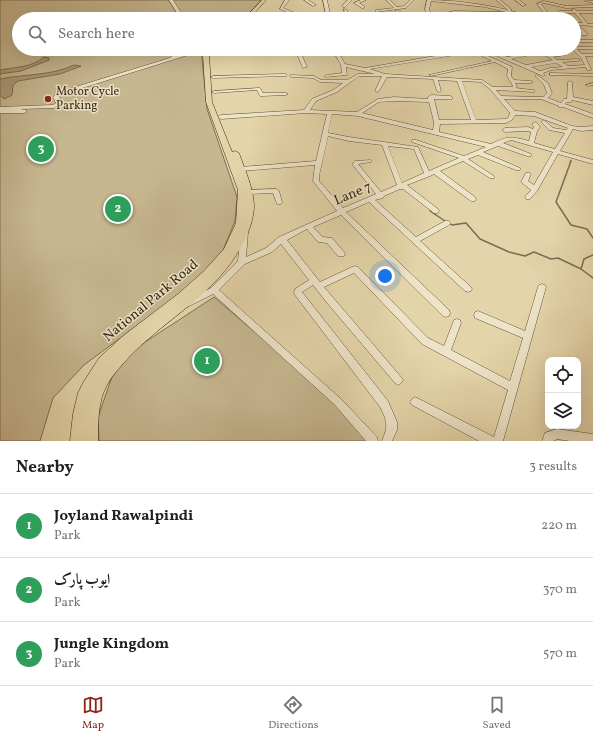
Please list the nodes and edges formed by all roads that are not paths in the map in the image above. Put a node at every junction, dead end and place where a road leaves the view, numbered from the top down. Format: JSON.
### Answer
{"nodes":[{"id":1,"x":171,"y":0,"type":"edge"},
{"id":2,"x":264,"y":0,"type":"edge"},
{"id":3,"x":268,"y":0,"type":"edge"},
{"id":4,"x":287,"y":0,"type":"edge"},
{"id":5,"x":306,"y":0,"type":"edge"},
{"id":6,"x":325,"y":0,"type":"edge"},
{"id":7,"x":350,"y":0,"type":"edge"},
{"id":8,"x":364,"y":0,"type":"edge"},
{"id":9,"x":388,"y":0,"type":"edge"},
{"id":10,"x":412,"y":0,"type":"edge"},
{"id":11,"x":429,"y":0,"type":"edge"},
{"id":12,"x":473,"y":0,"type":"edge"},
{"id":13,"x":498,"y":0,"type":"edge"},
{"id":14,"x":517,"y":0,"type":"edge"},
{"id":15,"x":587,"y":0,"type":"edge"},
{"id":16,"x":577,"y":2,"type":"dead end"},
{"id":17,"x":593,"y":2,"type":"edge"},
{"id":18,"x":314,"y":4,"type":"dead end"},
{"id":19,"x":464,"y":4,"type":"junction"},
{"id":20,"x":554,"y":4,"type":"junction"},
{"id":21,"x":475,"y":5,"type":"junction"},
{"id":22,"x":524,"y":5,"type":"dead end"},
{"id":23,"x":593,"y":6,"type":"edge"},
{"id":24,"x":363,"y":7,"type":"dead end"},
{"id":25,"x":571,"y":7,"type":"junction"},
{"id":26,"x":584,"y":7,"type":"junction"},
{"id":27,"x":282,"y":8,"type":"junction"},
{"id":28,"x":255,"y":10,"type":"joint"},
{"id":29,"x":295,"y":10,"type":"dead end"},
{"id":30,"x":397,"y":10,"type":"junction"},
{"id":31,"x":446,"y":10,"type":"dead end"},
{"id":32,"x":510,"y":10,"type":"dead end"},
{"id":33,"x":377,"y":11,"type":"dead end"},
{"id":34,"x":179,"y":12,"type":"edge"},
{"id":35,"x":293,"y":12,"type":"edge"},
{"id":36,"x":328,"y":12,"type":"edge"},
{"id":37,"x":346,"y":12,"type":"edge"},
{"id":38,"x":400,"y":12,"type":"edge"},
{"id":39,"x":429,"y":12,"type":"edge"},
{"id":40,"x":454,"y":12,"type":"edge"},
{"id":41,"x":464,"y":12,"type":"edge"},
{"id":42,"x":513,"y":12,"type":"edge"},
{"id":43,"x":545,"y":12,"type":"edge"},
{"id":44,"x":560,"y":12,"type":"joint"},
{"id":45,"x":575,"y":12,"type":"junction"},
{"id":46,"x":588,"y":12,"type":"junction"},
{"id":47,"x":593,"y":12,"type":"edge"},
{"id":48,"x":593,"y":15,"type":"edge"},
{"id":49,"x":582,"y":20,"type":"joint"},
{"id":50,"x":593,"y":20,"type":"edge"},
{"id":51,"x":581,"y":25,"type":"edge"},
{"id":52,"x":587,"y":25,"type":"junction"},
{"id":53,"x":593,"y":25,"type":"edge"},
{"id":54,"x":581,"y":30,"type":"edge"},
{"id":55,"x":581,"y":34,"type":"edge"},
{"id":56,"x":581,"y":41,"type":"edge"},
{"id":57,"x":593,"y":41,"type":"edge"},
{"id":58,"x":581,"y":48,"type":"edge"},
{"id":59,"x":593,"y":48,"type":"edge"},
{"id":60,"x":593,"y":55,"type":"edge"},
{"id":61,"x":181,"y":56,"type":"edge"},
{"id":62,"x":211,"y":56,"type":"edge"},
{"id":63,"x":212,"y":56,"type":"edge"},
{"id":64,"x":300,"y":56,"type":"edge"},
{"id":65,"x":338,"y":56,"type":"edge"},
{"id":66,"x":438,"y":56,"type":"edge"},
{"id":67,"x":485,"y":56,"type":"edge"},
{"id":68,"x":504,"y":56,"type":"edge"},
{"id":69,"x":516,"y":56,"type":"edge"},
{"id":70,"x":550,"y":56,"type":"edge"},
{"id":71,"x":174,"y":58,"type":"joint"},
{"id":72,"x":508,"y":58,"type":"junction"},
{"id":73,"x":579,"y":58,"type":"junction"},
{"id":74,"x":496,"y":61,"type":"junction"},
{"id":75,"x":559,"y":61,"type":"junction"},
{"id":76,"x":344,"y":65,"type":"junction"},
{"id":77,"x":305,"y":66,"type":"dead end"},
{"id":78,"x":526,"y":66,"type":"junction"},
{"id":79,"x":587,"y":66,"type":"junction"},
{"id":80,"x":568,"y":68,"type":"junction"},
{"id":81,"x":365,"y":69,"type":"junction"},
{"id":82,"x":540,"y":72,"type":"junction"},
{"id":83,"x":552,"y":74,"type":"dead end"},
{"id":84,"x":284,"y":75,"type":"dead end"},
{"id":85,"x":385,"y":75,"type":"junction"},
{"id":86,"x":593,"y":75,"type":"edge"},
{"id":87,"x":292,"y":76,"type":"dead end"},
{"id":88,"x":327,"y":76,"type":"dead end"},
{"id":89,"x":212,"y":77,"type":"junction"},
{"id":90,"x":421,"y":78,"type":"junction"},
{"id":91,"x":435,"y":78,"type":"junction"},
{"id":92,"x":458,"y":79,"type":"junction"},
{"id":93,"x":512,"y":81,"type":"junction"},
{"id":94,"x":348,"y":82,"type":"junction"},
{"id":95,"x":531,"y":82,"type":"dead end"},
{"id":96,"x":570,"y":82,"type":"dead end"},
{"id":97,"x":492,"y":88,"type":"junction"},
{"id":98,"x":513,"y":89,"type":"junction"},
{"id":99,"x":532,"y":90,"type":"dead end"},
{"id":100,"x":377,"y":91,"type":"dead end"},
{"id":101,"x":439,"y":91,"type":"dead end"},
{"id":102,"x":214,"y":92,"type":"junction"},
{"id":103,"x":286,"y":94,"type":"dead end"},
{"id":104,"x":500,"y":97,"type":"junction"},
{"id":105,"x":450,"y":98,"type":"dead end"},
{"id":106,"x":570,"y":98,"type":"junction"},
{"id":107,"x":544,"y":99,"type":"junction"},
{"id":108,"x":431,"y":101,"type":"junction"},
{"id":109,"x":593,"y":103,"type":"edge"},
{"id":110,"x":561,"y":106,"type":"junction"},
{"id":111,"x":0,"y":109,"type":"edge"},
{"id":112,"x":306,"y":111,"type":"junction"},
{"id":113,"x":330,"y":112,"type":"junction"},
{"id":114,"x":512,"y":113,"type":"junction"},
{"id":115,"x":358,"y":114,"type":"junction"},
{"id":116,"x":593,"y":116,"type":"edge"},
{"id":117,"x":221,"y":117,"type":"junction"},
{"id":118,"x":437,"y":122,"type":"junction"},
{"id":119,"x":474,"y":122,"type":"junction"},
{"id":120,"x":544,"y":122,"type":"dead end"},
{"id":121,"x":535,"y":124,"type":"dead end"},
{"id":122,"x":571,"y":127,"type":"junction"},
{"id":123,"x":593,"y":128,"type":"edge"},
{"id":124,"x":505,"y":130,"type":"dead end"},
{"id":125,"x":534,"y":131,"type":"junction"},
{"id":126,"x":436,"y":132,"type":"junction"},
{"id":127,"x":568,"y":132,"type":"junction"},
{"id":128,"x":326,"y":134,"type":"junction"},
{"id":129,"x":414,"y":141,"type":"dead end"},
{"id":130,"x":384,"y":143,"type":"junction"},
{"id":131,"x":531,"y":144,"type":"junction"},
{"id":132,"x":494,"y":145,"type":"junction"},
{"id":133,"x":557,"y":150,"type":"junction"},
{"id":134,"x":477,"y":152,"type":"junction"},
{"id":135,"x":529,"y":155,"type":"dead end"},
{"id":136,"x":463,"y":158,"type":"junction"},
{"id":137,"x":369,"y":161,"type":"dead end"},
{"id":138,"x":593,"y":162,"type":"edge"},
{"id":139,"x":319,"y":163,"type":"junction"},
{"id":140,"x":241,"y":169,"type":"junction"},
{"id":141,"x":518,"y":169,"type":"dead end"},
{"id":142,"x":435,"y":171,"type":"junction"},
{"id":143,"x":528,"y":174,"type":"dead end"},
{"id":144,"x":428,"y":175,"type":"junction"},
{"id":145,"x":492,"y":177,"type":"dead end"},
{"id":146,"x":403,"y":186,"type":"junction"},
{"id":147,"x":244,"y":188,"type":"junction"},
{"id":148,"x":535,"y":189,"type":"junction"},
{"id":149,"x":381,"y":196,"type":"junction"},
{"id":150,"x":528,"y":197,"type":"dead end"},
{"id":151,"x":473,"y":199,"type":"dead end"},
{"id":152,"x":371,"y":200,"type":"junction"},
{"id":153,"x":279,"y":202,"type":"dead end"},
{"id":154,"x":436,"y":210,"type":"dead end"},
{"id":155,"x":342,"y":212,"type":"junction"},
{"id":156,"x":447,"y":223,"type":"dead end"},
{"id":157,"x":308,"y":226,"type":"junction"},
{"id":158,"x":244,"y":230,"type":"junction"},
{"id":159,"x":282,"y":239,"type":"junction"},
{"id":160,"x":416,"y":240,"type":"junction"},
{"id":161,"x":341,"y":254,"type":"dead end"},
{"id":162,"x":242,"y":262,"type":"junction"},
{"id":163,"x":317,"y":283,"type":"junction"},
{"id":164,"x":542,"y":287,"type":"dead end"},
{"id":165,"x":468,"y":289,"type":"dead end"},
{"id":166,"x":214,"y":290,"type":"junction"},
{"id":167,"x":180,"y":307,"type":"junction"},
{"id":168,"x":446,"y":313,"type":"dead end"},
{"id":169,"x":478,"y":315,"type":"dead end"},
{"id":170,"x":457,"y":323,"type":"dead end"},
{"id":171,"x":528,"y":336,"type":"junction"},
{"id":172,"x":446,"y":352,"type":"junction"},
{"id":173,"x":398,"y":380,"type":"dead end"},
{"id":174,"x":513,"y":388,"type":"junction"},
{"id":175,"x":415,"y":402,"type":"dead end"},
{"id":176,"x":593,"y":439,"type":"edge"},
{"id":177,"x":78,"y":441,"type":"edge"},
{"id":178,"x":90,"y":441,"type":"edge"},
{"id":179,"x":373,"y":441,"type":"edge"},
{"id":180,"x":387,"y":441,"type":"edge"},
{"id":181,"x":490,"y":441,"type":"edge"},
{"id":182,"x":498,"y":441,"type":"edge"},
{"id":183,"x":547,"y":441,"type":"edge"}],
"edges":[{"from":1,"to":34,"type":"street"},
{"from":2,"to":28,"type":"main road"},
{"from":3,"to":28,"type":"main road"},
{"from":4,"to":27,"type":"street"},
{"from":5,"to":18,"type":"street"},
{"from":6,"to":36,"type":"street"},
{"from":7,"to":37,"type":"street"},
{"from":8,"to":24,"type":"street"},
{"from":9,"to":30,"type":"street"},
{"from":10,"to":30,"type":"street"},
{"from":11,"to":19,"type":"street"},
{"from":11,"to":39,"type":"street"},
{"from":12,"to":21,"type":"street"},
{"from":13,"to":32,"type":"street"},
{"from":14,"to":22,"type":"street"},
{"from":15,"to":17,"type":"street"},
{"from":16,"to":26,"type":"street"},
{"from":19,"to":21,"type":"street"},
{"from":19,"to":41,"type":"street"},
{"from":20,"to":25,"type":"street"},
{"from":20,"to":43,"type":"street"},
{"from":20,"to":44,"type":"street"},
{"from":21,"to":42,"type":"street"},
{"from":23,"to":26,"type":"street"},
{"from":25,"to":26,"type":"street"},
{"from":25,"to":45,"type":"street"},
{"from":27,"to":29,"type":"street"},
{"from":27,"to":35,"type":"street"},
{"from":30,"to":33,"type":"street"},
{"from":30,"to":38,"type":"street"},
{"from":31,"to":40,"type":"street"},
{"from":44,"to":45,"type":"street"},
{"from":45,"to":46,"type":"street"},
{"from":46,"to":47,"type":"street"},
{"from":46,"to":48,"type":"street"},
{"from":49,"to":50,"type":"street"},
{"from":49,"to":52,"type":"street"},
{"from":51,"to":52,"type":"street"},
{"from":52,"to":53,"type":"street"},
{"from":54,"to":55,"type":"street"},
{"from":56,"to":57,"type":"street"},
{"from":58,"to":59,"type":"street"},
{"from":60,"to":73,"type":"street"},
{"from":61,"to":71,"type":"street"},
{"from":62,"to":89,"type":"main road","name":"National Park Road"},
{"from":63,"to":147,"type":"main road","name":"National Park Road"},
{"from":64,"to":77,"type":"street"},
{"from":65,"to":76,"type":"street"},
{"from":66,"to":81,"type":"street"},
{"from":67,"to":74,"type":"street"},
{"from":68,"to":72,"type":"street"},
{"from":69,"to":72,"type":"street"},
{"from":70,"to":75,"type":"street"},
{"from":71,"to":111,"type":"street"},
{"from":72,"to":78,"type":"street"},
{"from":73,"to":75,"type":"street"},
{"from":73,"to":79,"type":"street"},
{"from":74,"to":90,"type":"street"},
{"from":74,"to":93,"type":"street"},
{"from":75,"to":78,"type":"street"},
{"from":75,"to":80,"type":"street"},
{"from":76,"to":81,"type":"street"},
{"from":76,"to":88,"type":"street"},
{"from":78,"to":82,"type":"street"},
{"from":79,"to":80,"type":"street"},
{"from":79,"to":86,"type":"street"},
{"from":80,"to":82,"type":"street"},
{"from":81,"to":85,"type":"street"},
{"from":82,"to":107,"type":"street"},
{"from":83,"to":86,"type":"street"},
{"from":84,"to":89,"type":"street"},
{"from":85,"to":90,"type":"street"},
{"from":85,"to":94,"type":"street"},
{"from":85,"to":100,"type":"street"},
{"from":87,"to":94,"type":"street"},
{"from":89,"to":102,"type":"main road","name":"National Park Road"},
{"from":90,"to":91,"type":"street"},
{"from":91,"to":92,"type":"street"},
{"from":91,"to":101,"type":"street"},
{"from":92,"to":97,"type":"street"},
{"from":92,"to":119,"type":"street"},
{"from":93,"to":95,"type":"street"},
{"from":93,"to":98,"type":"street"},
{"from":94,"to":112,"type":"street"},
{"from":96,"to":106,"type":"street"},
{"from":97,"to":98,"type":"street"},
{"from":97,"to":104,"type":"street"},
{"from":98,"to":99,"type":"street"},
{"from":102,"to":103,"type":"street"},
{"from":102,"to":117,"type":"main road","name":"National Park Road"},
{"from":104,"to":107,"type":"street"},
{"from":104,"to":114,"type":"street"},
{"from":105,"to":108,"type":"street"},
{"from":106,"to":109,"type":"street"},
{"from":106,"to":110,"type":"street"},
{"from":107,"to":110,"type":"street"},
{"from":108,"to":115,"type":"street"},
{"from":108,"to":118,"type":"street"},
{"from":110,"to":116,"type":"street"},
{"from":112,"to":113,"type":"street"},
{"from":112,"to":117,"type":"street"},
{"from":113,"to":115,"type":"street"},
{"from":113,"to":128,"type":"street"},
{"from":114,"to":119,"type":"street"},
{"from":114,"to":122,"type":"street"},
{"from":115,"to":126,"type":"street"},
{"from":117,"to":140,"type":"main road","name":"National Park Road"},
{"from":118,"to":119,"type":"street"},
{"from":118,"to":126,"type":"street"},
{"from":120,"to":127,"type":"street"},
{"from":121,"to":125,"type":"street"},
{"from":122,"to":123,"type":"street"},
{"from":122,"to":127,"type":"street"},
{"from":124,"to":125,"type":"street"},
{"from":125,"to":131,"type":"street"},
{"from":126,"to":132,"type":"street"},
{"from":127,"to":133,"type":"street"},
{"from":128,"to":130,"type":"street"},
{"from":128,"to":139,"type":"street"},
{"from":129,"to":136,"type":"street"},
{"from":130,"to":144,"type":"street"},
{"from":130,"to":146,"type":"street"},
{"from":131,"to":132,"type":"street","name":"Lane 7"},
{"from":131,"to":133,"type":"street"},
{"from":132,"to":134,"type":"street","name":"Lane 7"},
{"from":132,"to":135,"type":"street"},
{"from":133,"to":138,"type":"street"},
{"from":133,"to":148,"type":"street"},
{"from":134,"to":136,"type":"street","name":"Lane 7"},
{"from":134,"to":141,"type":"street"},
{"from":136,"to":142,"type":"street","name":"Lane 7"},
{"from":136,"to":145,"type":"street"},
{"from":137,"to":149,"type":"street"},
{"from":139,"to":140,"type":"street"},
{"from":139,"to":155,"type":"street"},
{"from":140,"to":147,"type":"main road","name":"National Park Road"},
{"from":142,"to":144,"type":"street","name":"Lane 7"},
{"from":142,"to":151,"type":"street"},
{"from":143,"to":148,"type":"street"},
{"from":144,"to":146,"type":"street","name":"Lane 7"},
{"from":146,"to":149,"type":"street","name":"Lane 7"},
{"from":146,"to":154,"type":"street"},
{"from":147,"to":153,"type":"street"},
{"from":147,"to":158,"type":"main road","name":"National Park Road"},
{"from":147,"to":177,"type":"main road","name":"National Park Road"},
{"from":148,"to":150,"type":"street"},
{"from":149,"to":152,"type":"street","name":"Lane 7"},
{"from":152,"to":155,"type":"street","name":"Lane 7"},
{"from":152,"to":160,"type":"street"},
{"from":155,"to":157,"type":"street","name":"Lane 7"},
{"from":155,"to":168,"type":"street"},
{"from":156,"to":160,"type":"street"},
{"from":157,"to":159,"type":"street","name":"Lane 7"},
{"from":157,"to":161,"type":"street"},
{"from":158,"to":162,"type":"street"},
{"from":158,"to":167,"type":"main road","name":"National Park Road"},
{"from":159,"to":162,"type":"street","name":"Lane 7"},
{"from":159,"to":163,"type":"street"},
{"from":160,"to":165,"type":"street"},
{"from":162,"to":166,"type":"street","name":"Lane 7"},
{"from":163,"to":172,"type":"street"},
{"from":163,"to":173,"type":"street"},
{"from":163,"to":180,"type":"street"},
{"from":164,"to":171,"type":"street"},
{"from":166,"to":167,"type":"street","name":"Lane 7"},
{"from":166,"to":179,"type":"street"},
{"from":167,"to":178,"type":"main road","name":"National Park Road"},
{"from":169,"to":171,"type":"street"},
{"from":170,"to":172,"type":"street"},
{"from":171,"to":174,"type":"street"},
{"from":172,"to":174,"type":"street"},
{"from":174,"to":182,"type":"street"},
{"from":175,"to":181,"type":"street"},
{"from":176,"to":183,"type":"street"}]}
